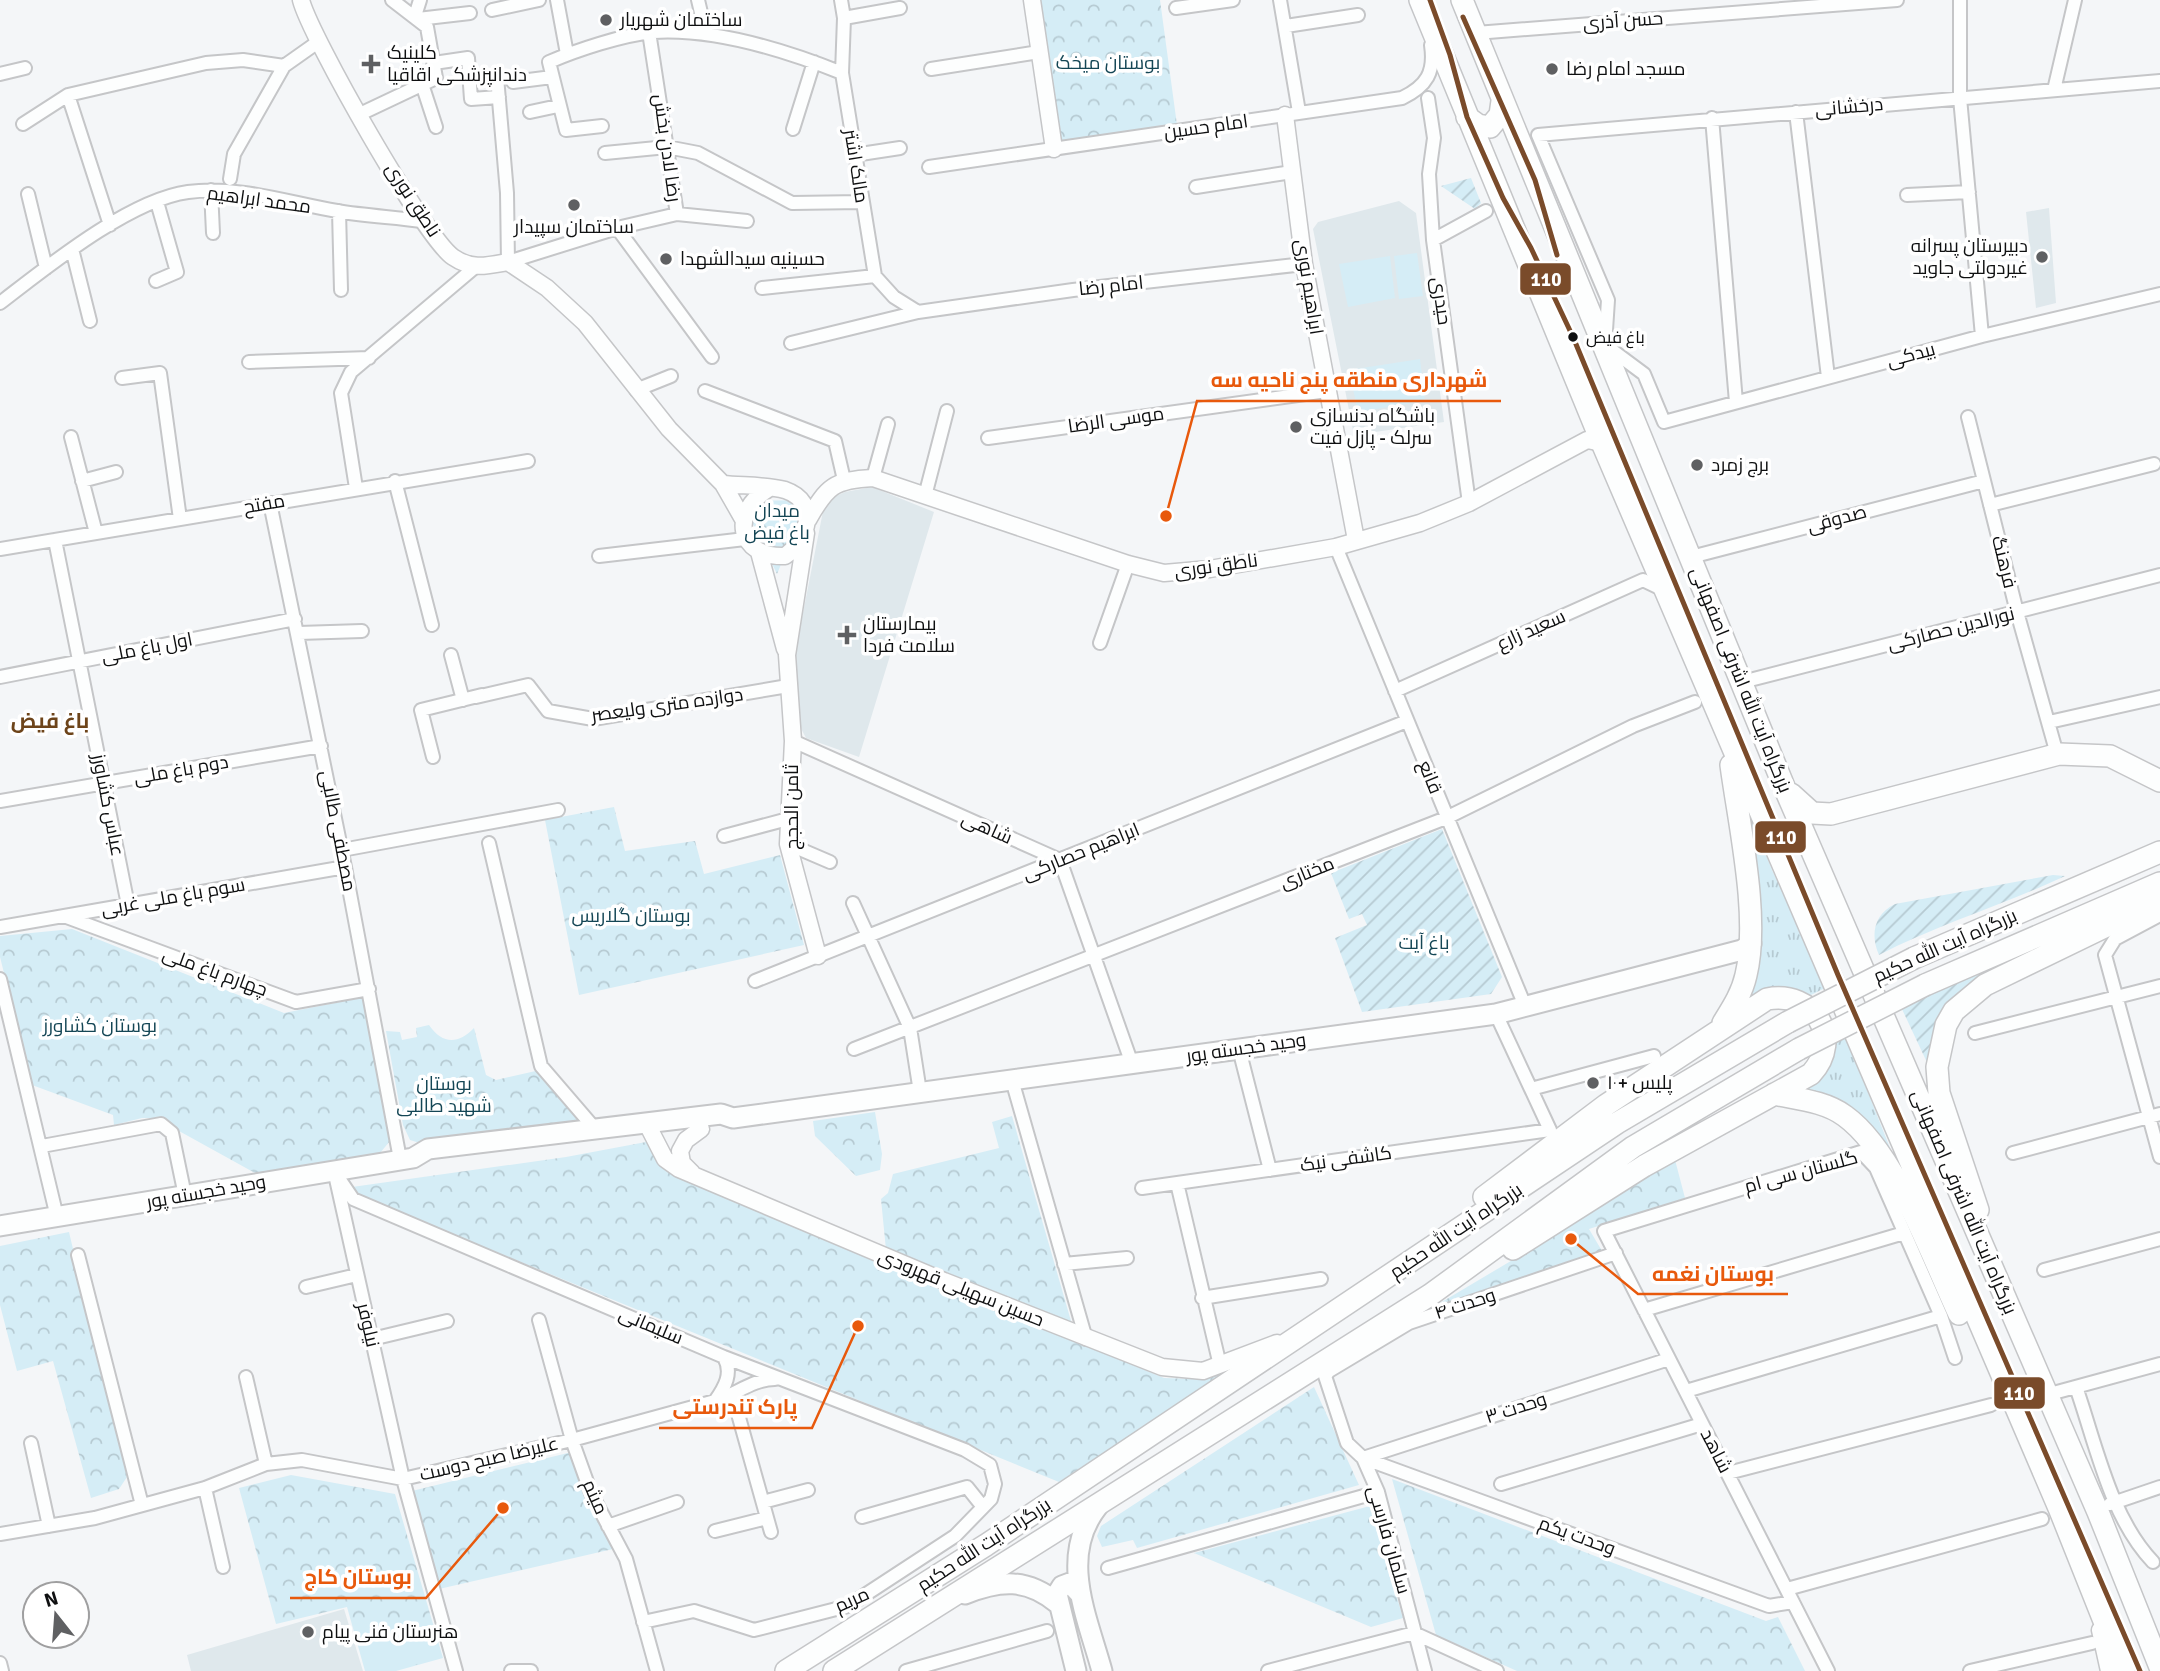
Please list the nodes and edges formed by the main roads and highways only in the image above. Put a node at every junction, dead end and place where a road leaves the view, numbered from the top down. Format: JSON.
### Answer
{"nodes":[{"id":1,"x":1420,"y":0,"type":"edge"},
{"id":2,"x":1462,"y":0,"type":"edge"},
{"id":3,"x":1502,"y":101,"type":"junction"},
{"id":4,"x":1468,"y":117,"type":"junction"},
{"id":5,"x":1527,"y":163,"type":"junction"},
{"id":6,"x":1493,"y":175,"type":"junction"},
{"id":7,"x":1727,"y":736,"type":"junction"},
{"id":8,"x":2160,"y":781,"type":"edge"},
{"id":9,"x":1785,"y":789,"type":"junction"},
{"id":10,"x":2160,"y":852,"type":"edge"},
{"id":11,"x":2160,"y":883,"type":"edge"},
{"id":12,"x":2160,"y":900,"type":"edge"},
{"id":13,"x":1751,"y":944,"type":"junction"},
{"id":14,"x":1718,"y":1031,"type":"junction"},
{"id":15,"x":1774,"y":1094,"type":"junction"},
{"id":16,"x":733,"y":1118,"type":"junction"},
{"id":17,"x":649,"y":1130,"type":"junction"},
{"id":18,"x":407,"y":1158,"type":"junction"},
{"id":19,"x":0,"y":1226,"type":"edge"},
{"id":20,"x":1420,"y":1255,"type":"junction"},
{"id":21,"x":1990,"y":1263,"type":"junction"},
{"id":22,"x":1430,"y":1295,"type":"junction"},
{"id":23,"x":2014,"y":1406,"type":"junction"},
{"id":24,"x":1101,"y":1503,"type":"junction"},
{"id":25,"x":1081,"y":1595,"type":"junction"},
{"id":26,"x":1057,"y":1603,"type":"junction"},
{"id":27,"x":935,"y":1606,"type":"junction"},
{"id":28,"x":2154,"y":1636,"type":"edge"},
{"id":29,"x":2160,"y":1667,"type":"edge"},
{"id":30,"x":786,"y":1671,"type":"edge"},
{"id":31,"x":834,"y":1671,"type":"edge"},
{"id":32,"x":1076,"y":1671,"type":"edge"},
{"id":33,"x":1102,"y":1671,"type":"edge"},
{"id":34,"x":2124,"y":1671,"type":"edge"}],
"edges":[{"from":1,"to":4,"type":"highway","name":"بزرگراه آیت الله اشرفی اصفهانی"},
{"from":2,"to":3,"type":"highway","name":"بزرگراه آیت الله اشرفی اصفهانی"},
{"from":3,"to":4,"type":"highway"},
{"from":3,"to":5,"type":"highway","name":"بزرگراه آیت الله اشرفی اصفهانی"},
{"from":4,"to":6,"type":"highway","name":"بزرگراه آیت الله اشرفی اصفهانی"},
{"from":5,"to":6,"type":"highway"},
{"from":5,"to":9,"type":"highway","name":"بزرگراه آیت الله اشرفی اصفهانی"},
{"from":6,"to":7,"type":"highway","name":"بزرگراه آیت الله اشرفی اصفهانی"},
{"from":7,"to":13,"type":"highway"},
{"from":7,"to":23,"type":"highway","name":"بزرگراه آیت الله اشرفی اصفهانی"},
{"from":8,"to":9,"type":"highway"},
{"from":9,"to":21,"type":"highway","name":"بزرگراه آیت الله اشرفی اصفهانی"},
{"from":10,"to":20,"type":"highway","name":"بزرگراه آیت الله حکیم","bridge":true},
{"from":11,"to":22,"type":"highway","name":"بزرگراه آیت الله حکیم","bridge":true},
{"from":12,"to":21,"type":"highway"},
{"from":13,"to":14,"type":"highway"},
{"from":13,"to":16,"type":"main road","name":"وحید خجسته پور"},
{"from":14,"to":15,"type":"highway"},
{"from":14,"to":20,"type":"highway"},
{"from":15,"to":22,"type":"highway"},
{"from":15,"to":23,"type":"highway"},
{"from":16,"to":17,"type":"main road","name":"وحید خجسته پور"},
{"from":16,"to":17,"type":"main road","name":"وحید خجسته پور"},
{"from":17,"to":18,"type":"main road","name":"وحید خجسته پور"},
{"from":17,"to":18,"type":"main road","name":"وحید خجسته پور"},
{"from":18,"to":19,"type":"main road","name":"وحید خجسته پور"},
{"from":20,"to":30,"type":"highway","name":"بزرگراه آیت الله حکیم"},
{"from":21,"to":28,"type":"highway","name":"بزرگراه آیت الله اشرفی اصفهانی"},
{"from":22,"to":24,"type":"highway","name":"بزرگراه آیت الله حکیم"},
{"from":23,"to":34,"type":"highway","name":"بزرگراه آیت الله اشرفی اصفهانی"},
{"from":24,"to":25,"type":"main road"},
{"from":24,"to":27,"type":"highway","name":"بزرگراه آیت الله حکیم"},
{"from":25,"to":26,"type":"main road"},
{"from":25,"to":33,"type":"main road"},
{"from":26,"to":27,"type":"main road"},
{"from":26,"to":32,"type":"main road"},
{"from":27,"to":31,"type":"highway","name":"بزرگراه آیت الله حکیم"},
{"from":28,"to":29,"type":"highway","name":"بزرگراه آیت الله اشرفی اصفهانی"}]}
